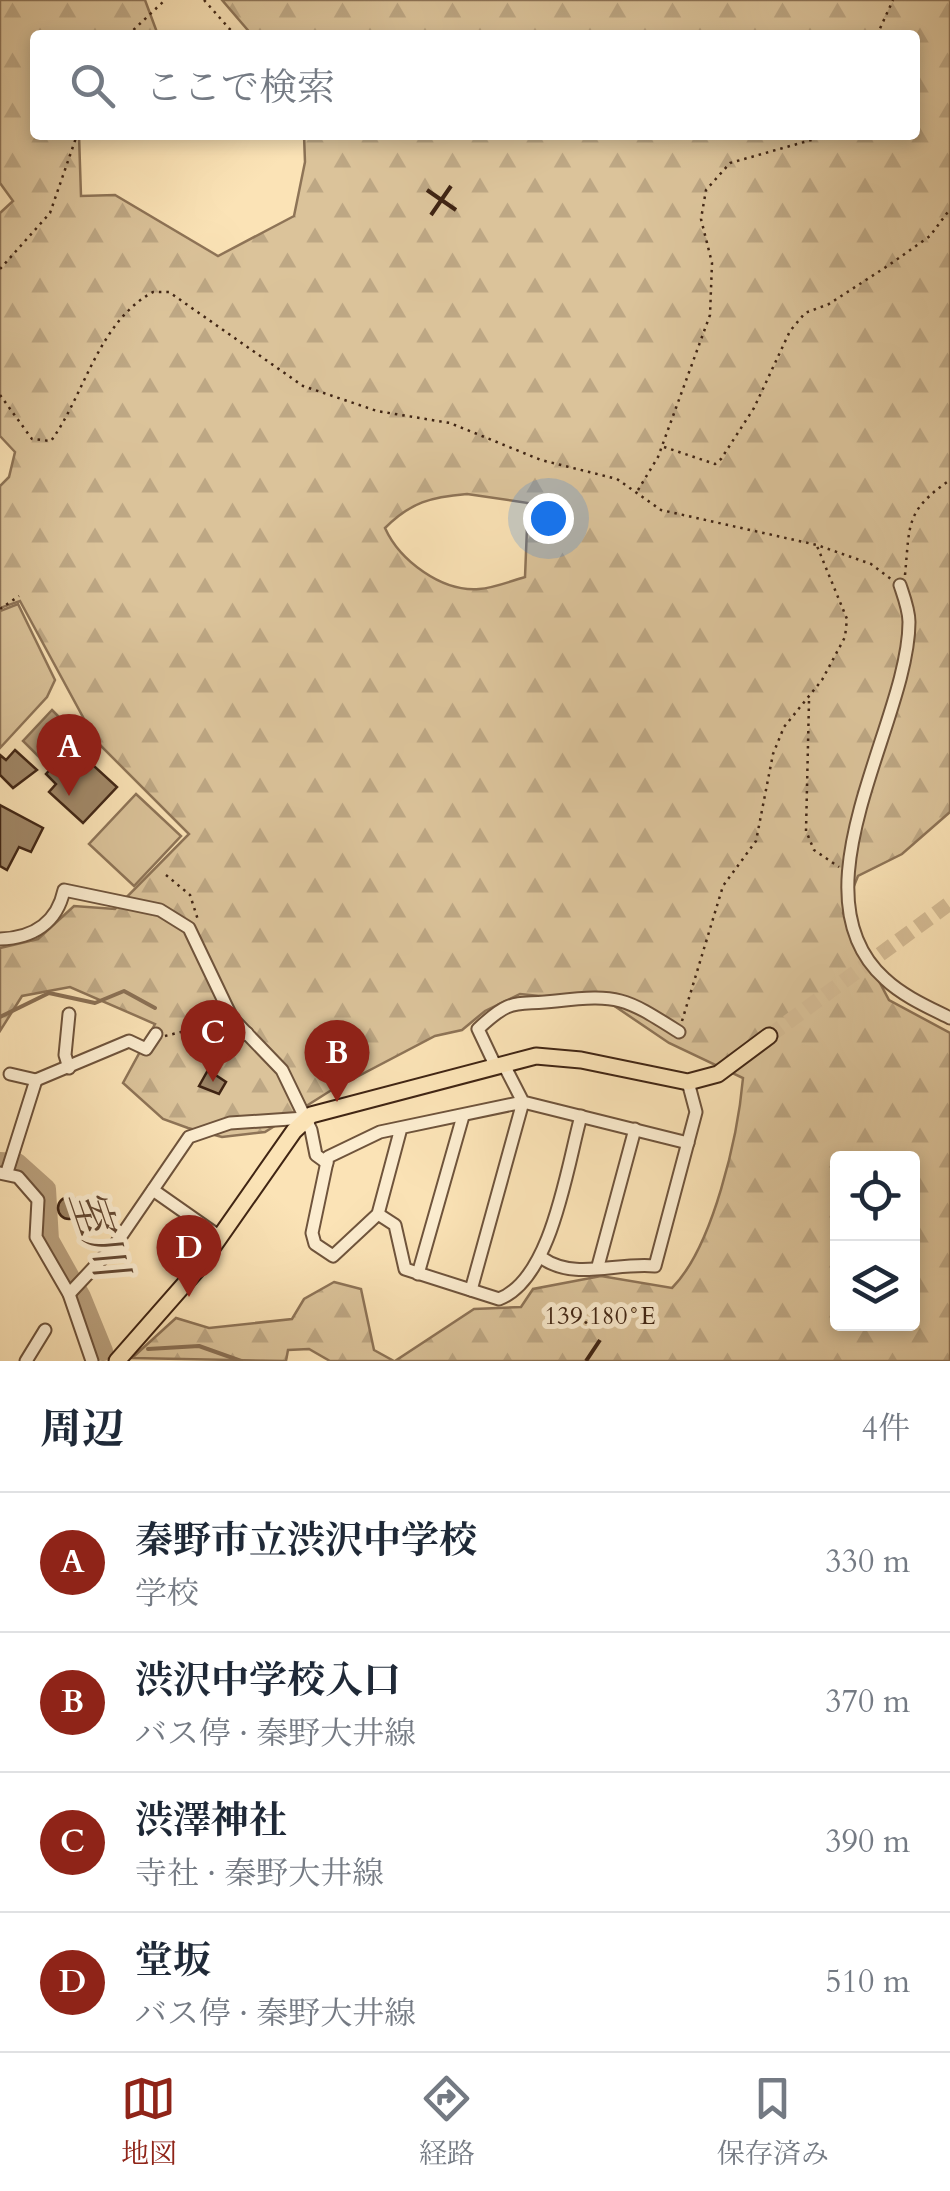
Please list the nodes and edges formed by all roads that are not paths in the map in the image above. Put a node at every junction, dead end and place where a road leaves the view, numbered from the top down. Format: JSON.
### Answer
{"nodes":[{"id":1,"x":900,"y":586,"type":"road end"},
{"id":2,"x":0,"y":939,"type":"edge"},
{"id":3,"x":69,"y":1014,"type":"dead end"},
{"id":4,"x":950,"y":1018,"type":"edge"},
{"id":5,"x":679,"y":1032,"type":"road end"},
{"id":6,"x":247,"y":1033,"type":"junction"},
{"id":7,"x":156,"y":1034,"type":"road end"},
{"id":8,"x":769,"y":1036,"type":"tunnel mouth"},
{"id":9,"x":203,"y":1050,"type":"dead end"},
{"id":10,"x":500,"y":1066,"type":"junction"},
{"id":11,"x":69,"y":1068,"type":"junction"},
{"id":12,"x":10,"y":1074,"type":"dead end"},
{"id":13,"x":36,"y":1080,"type":"junction"},
{"id":14,"x":688,"y":1082,"type":"junction"},
{"id":15,"x":523,"y":1102,"type":"junction"},
{"id":16,"x":463,"y":1116,"type":"junction"},
{"id":17,"x":581,"y":1116,"type":"junction"},
{"id":18,"x":305,"y":1118,"type":"junction"},
{"id":19,"x":401,"y":1128,"type":"junction"},
{"id":20,"x":634,"y":1129,"type":"junction"},
{"id":21,"x":688,"y":1144,"type":"junction"},
{"id":22,"x":327,"y":1163,"type":"junction"},
{"id":23,"x":5,"y":1171,"type":"edge"},
{"id":24,"x":153,"y":1190,"type":"junction"},
{"id":25,"x":378,"y":1214,"type":"junction"},
{"id":26,"x":220,"y":1237,"type":"junction"},
{"id":27,"x":542,"y":1258,"type":"junction"},
{"id":28,"x":598,"y":1266,"type":"junction"},
{"id":29,"x":418,"y":1274,"type":"junction"},
{"id":30,"x":470,"y":1290,"type":"junction"},
{"id":31,"x":70,"y":1292,"type":"junction"},
{"id":32,"x":46,"y":1330,"type":"dead end"},
{"id":33,"x":26,"y":1361,"type":"edge"},
{"id":34,"x":92,"y":1361,"type":"edge"},
{"id":35,"x":117,"y":1361,"type":"edge"}],
"edges":[{"from":1,"to":4,"type":"street"},
{"from":2,"to":6,"type":"street"},
{"from":3,"to":11,"type":"street"},
{"from":5,"to":10,"type":"street"},
{"from":6,"to":9,"type":"street"},
{"from":6,"to":18,"type":"street"},
{"from":7,"to":11,"type":"street"},
{"from":8,"to":14,"type":"main road"},
{"from":10,"to":14,"type":"main road"},
{"from":10,"to":15,"type":"street"},
{"from":10,"to":18,"type":"main road"},
{"from":11,"to":13,"type":"street"},
{"from":12,"to":13,"type":"street"},
{"from":13,"to":23,"type":"street"},
{"from":14,"to":21,"type":"street"},
{"from":15,"to":16,"type":"street"},
{"from":15,"to":17,"type":"street"},
{"from":15,"to":30,"type":"street"},
{"from":16,"to":19,"type":"street"},
{"from":16,"to":29,"type":"street"},
{"from":17,"to":20,"type":"street"},
{"from":17,"to":27,"type":"street"},
{"from":18,"to":22,"type":"street"},
{"from":18,"to":24,"type":"street"},
{"from":18,"to":26,"type":"main road"},
{"from":19,"to":22,"type":"street"},
{"from":19,"to":25,"type":"street"},
{"from":20,"to":21,"type":"street"},
{"from":20,"to":28,"type":"street"},
{"from":21,"to":28,"type":"street"},
{"from":22,"to":25,"type":"street"},
{"from":23,"to":31,"type":"street"},
{"from":24,"to":26,"type":"street"},
{"from":24,"to":31,"type":"street"},
{"from":25,"to":29,"type":"street"},
{"from":26,"to":35,"type":"main road"},
{"from":27,"to":28,"type":"street"},
{"from":27,"to":30,"type":"street"},
{"from":29,"to":30,"type":"street"},
{"from":31,"to":34,"type":"street"},
{"from":32,"to":33,"type":"street"}]}
